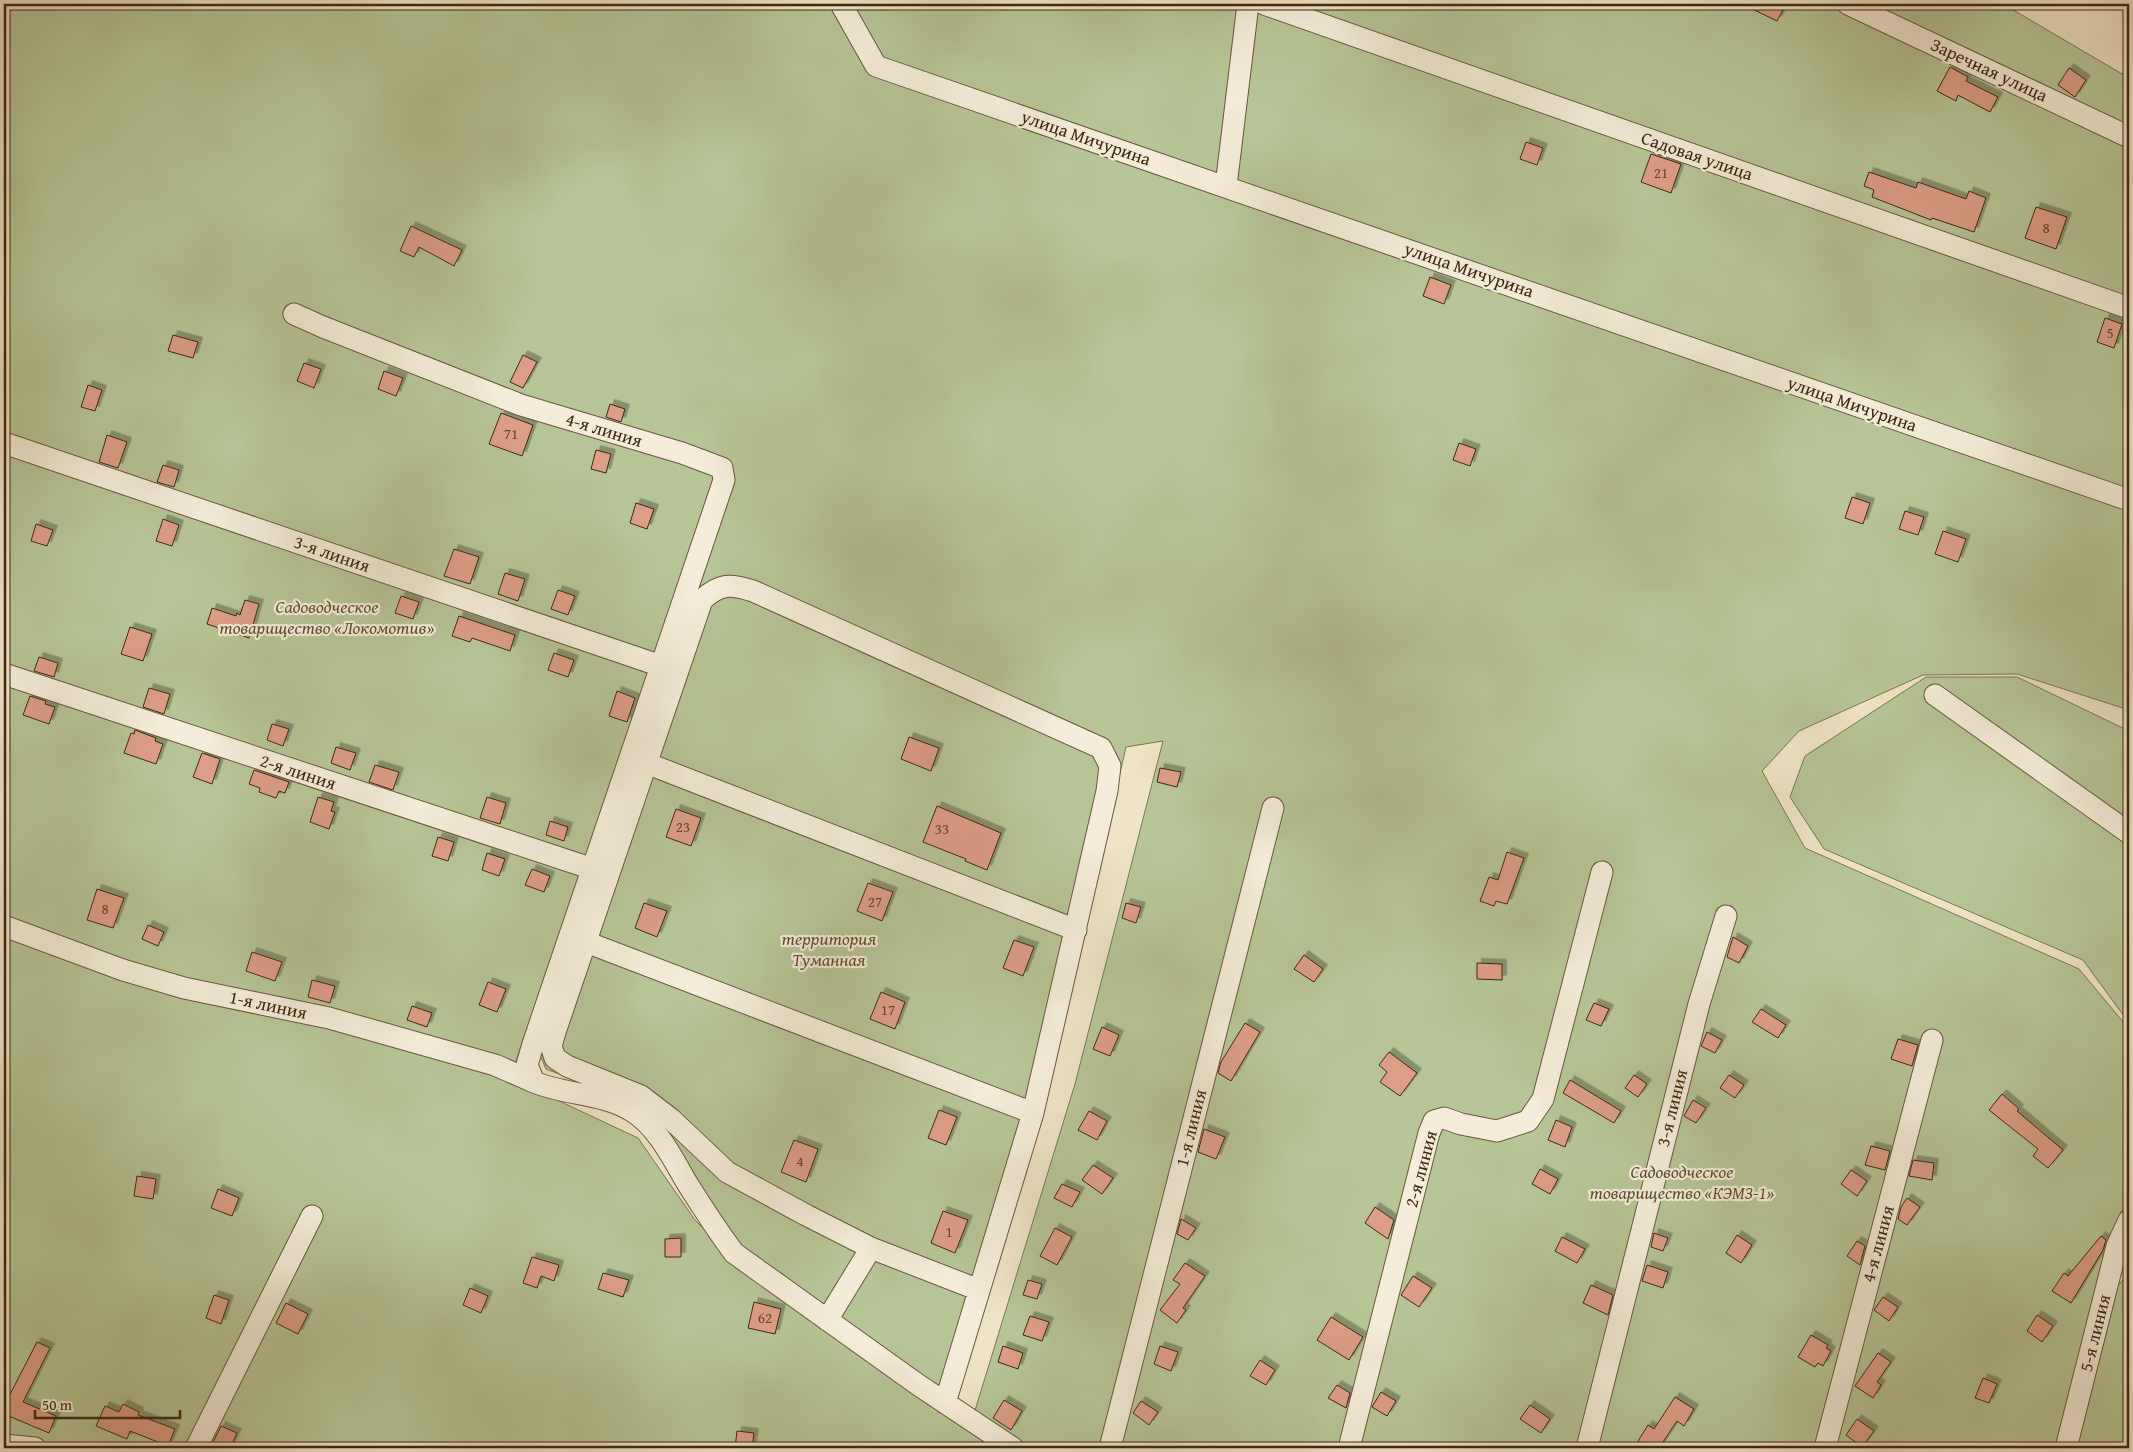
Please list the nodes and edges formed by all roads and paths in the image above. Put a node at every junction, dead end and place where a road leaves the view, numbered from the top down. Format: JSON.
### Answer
{"nodes":[{"id":1,"x":841,"y":4,"type":"edge"},
{"id":2,"x":1248,"y":4,"type":"edge"},
{"id":3,"x":1264,"y":4,"type":"edge"},
{"id":4,"x":1848,"y":4,"type":"edge"},
{"id":5,"x":2129,"y":137,"type":"edge"},
{"id":6,"x":1226,"y":186,"type":"junction"},
{"id":7,"x":2129,"y":308,"type":"edge"},
{"id":8,"x":294,"y":314,"type":"dead end"},
{"id":9,"x":4,"y":443,"type":"edge"},
{"id":10,"x":2129,"y":500,"type":"edge"},
{"id":11,"x":669,"y":668,"type":"junction"},
{"id":12,"x":4,"y":674,"type":"edge"},
{"id":13,"x":1935,"y":695,"type":"dead end"},
{"id":14,"x":646,"y":763,"type":"junction"},
{"id":15,"x":1273,"y":808,"type":"dead end"},
{"id":16,"x":2129,"y":834,"type":"edge"},
{"id":17,"x":593,"y":869,"type":"junction"},
{"id":18,"x":1602,"y":872,"type":"dead end"},
{"id":19,"x":1726,"y":916,"type":"dead end"},
{"id":20,"x":4,"y":926,"type":"edge"},
{"id":21,"x":1076,"y":930,"type":"junction"},
{"id":22,"x":586,"y":942,"type":"junction"},
{"id":23,"x":1932,"y":1040,"type":"dead end"},
{"id":24,"x":534,"y":1082,"type":"junction"},
{"id":25,"x":1033,"y":1113,"type":"junction"},
{"id":26,"x":312,"y":1216,"type":"dead end"},
{"id":27,"x":2129,"y":1220,"type":"edge"},
{"id":28,"x":871,"y":1248,"type":"junction"},
{"id":29,"x":980,"y":1290,"type":"junction"},
{"id":30,"x":827,"y":1320,"type":"junction"},
{"id":31,"x":945,"y":1403,"type":"junction"},
{"id":32,"x":4,"y":1445,"type":"edge"},
{"id":33,"x":36,"y":1448,"type":"edge"},
{"id":34,"x":196,"y":1448,"type":"edge"},
{"id":35,"x":1012,"y":1448,"type":"edge"},
{"id":36,"x":1110,"y":1448,"type":"edge"},
{"id":37,"x":1349,"y":1448,"type":"edge"},
{"id":38,"x":1587,"y":1448,"type":"edge"},
{"id":39,"x":1825,"y":1448,"type":"edge"},
{"id":40,"x":2066,"y":1448,"type":"edge"}],
"edges":[{"from":1,"to":6,"type":"street","name":"улица Мичурина"},
{"from":2,"to":6,"type":"street"},
{"from":3,"to":7,"type":"street","name":"Садовая улица"},
{"from":4,"to":5,"type":"street","name":"Заречная улица"},
{"from":6,"to":10,"type":"street","name":"улица Мичурина"},
{"from":8,"to":11,"type":"street","name":"4-я линия"},
{"from":9,"to":11,"type":"street","name":"3-я линия"},
{"from":11,"to":14,"type":"street"},
{"from":11,"to":17,"type":"street"},
{"from":11,"to":21,"type":"street"},
{"from":12,"to":17,"type":"street","name":"2-я линия"},
{"from":13,"to":16,"type":"street"},
{"from":14,"to":21,"type":"street"},
{"from":14,"to":22,"type":"street"},
{"from":15,"to":36,"type":"street","name":"1-я линия"},
{"from":17,"to":24,"type":"street"},
{"from":18,"to":37,"type":"street","name":"2-я линия"},
{"from":19,"to":38,"type":"street","name":"3-я линия"},
{"from":20,"to":24,"type":"street","name":"1-я линия"},
{"from":21,"to":25,"type":"street"},
{"from":22,"to":25,"type":"street"},
{"from":22,"to":28,"type":"street"},
{"from":23,"to":39,"type":"street","name":"4-я линия"},
{"from":24,"to":30,"type":"street","name":"1-я линия"},
{"from":25,"to":29,"type":"street"},
{"from":26,"to":34,"type":"street"},
{"from":27,"to":40,"type":"street","name":"5-я линия"},
{"from":28,"to":29,"type":"street"},
{"from":28,"to":30,"type":"street"},
{"from":29,"to":31,"type":"street"},
{"from":30,"to":31,"type":"street","name":"1-я линия"},
{"from":31,"to":35,"type":"street","name":"1-я линия"},
{"from":32,"to":33,"type":"street"}]}
